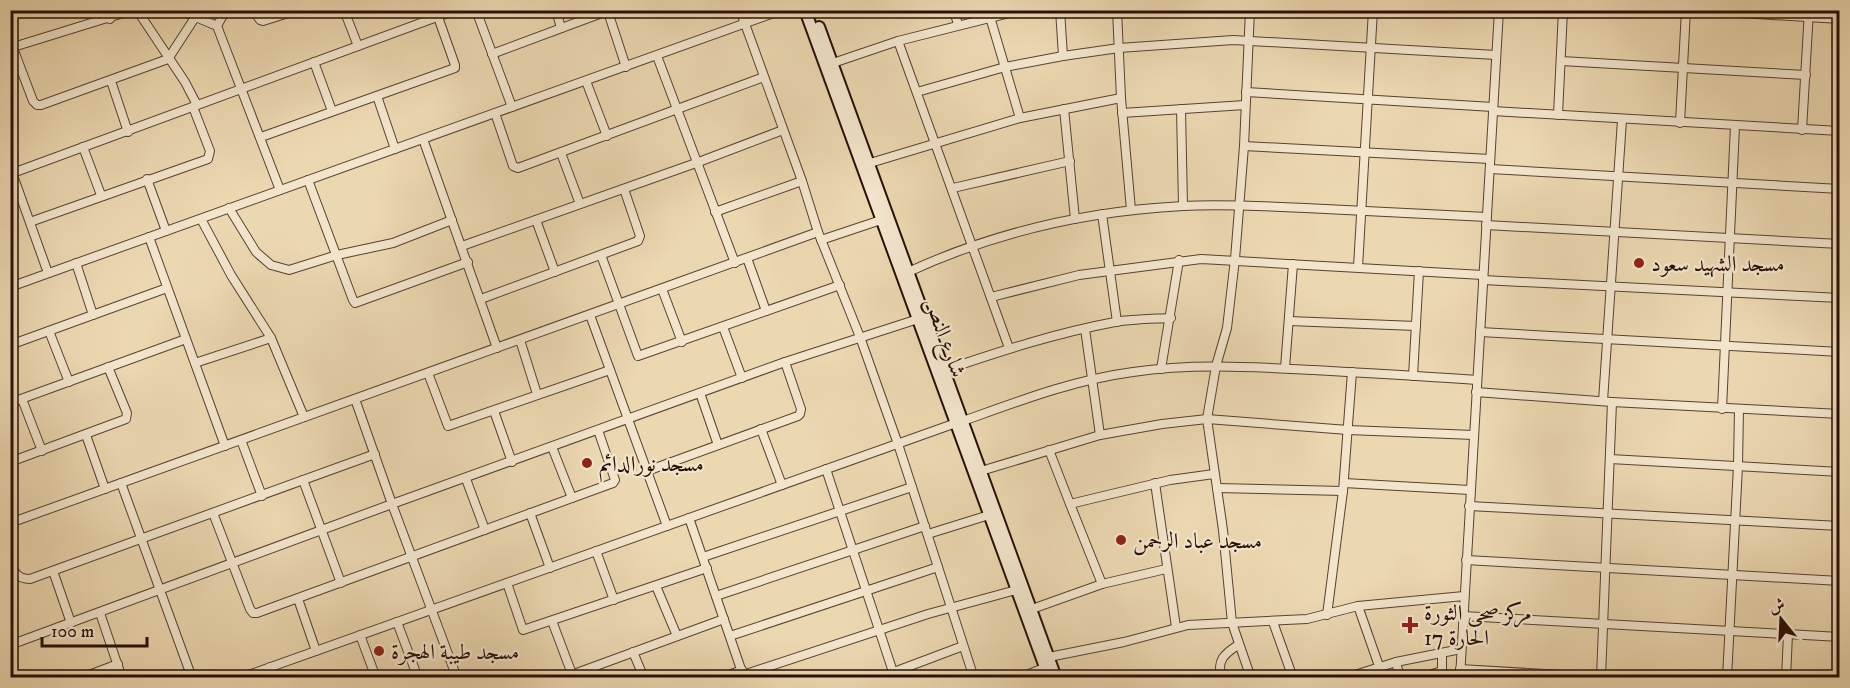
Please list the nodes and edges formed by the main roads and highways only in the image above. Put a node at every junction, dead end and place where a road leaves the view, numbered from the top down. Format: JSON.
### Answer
{"nodes":[{"id":1,"x":814,"y":11,"type":"edge"},
{"id":2,"x":906,"y":274,"type":"junction"},
{"id":3,"x":959,"y":422,"type":"junction"},
{"id":4,"x":1013,"y":572,"type":"junction"},
{"id":5,"x":1049,"y":667,"type":"edge"},
{"id":6,"x":1056,"y":678,"type":"edge"}],
"edges":[{"from":1,"to":2,"type":"main road","name":"شارع النص"},
{"from":1,"to":2,"type":"main road","name":"شارع النص"},
{"from":2,"to":3,"type":"main road","name":"شارع النص"},
{"from":2,"to":3,"type":"main road","name":"شارع النص"},
{"from":3,"to":4,"type":"main road","name":"شارع النص"},
{"from":3,"to":4,"type":"main road","name":"شارع النص"},
{"from":4,"to":5,"type":"main road","name":"شارع النص"},
{"from":4,"to":5,"type":"main road","name":"شارع النص"},
{"from":5,"to":6,"type":"main road","name":"شارع النص"}]}
